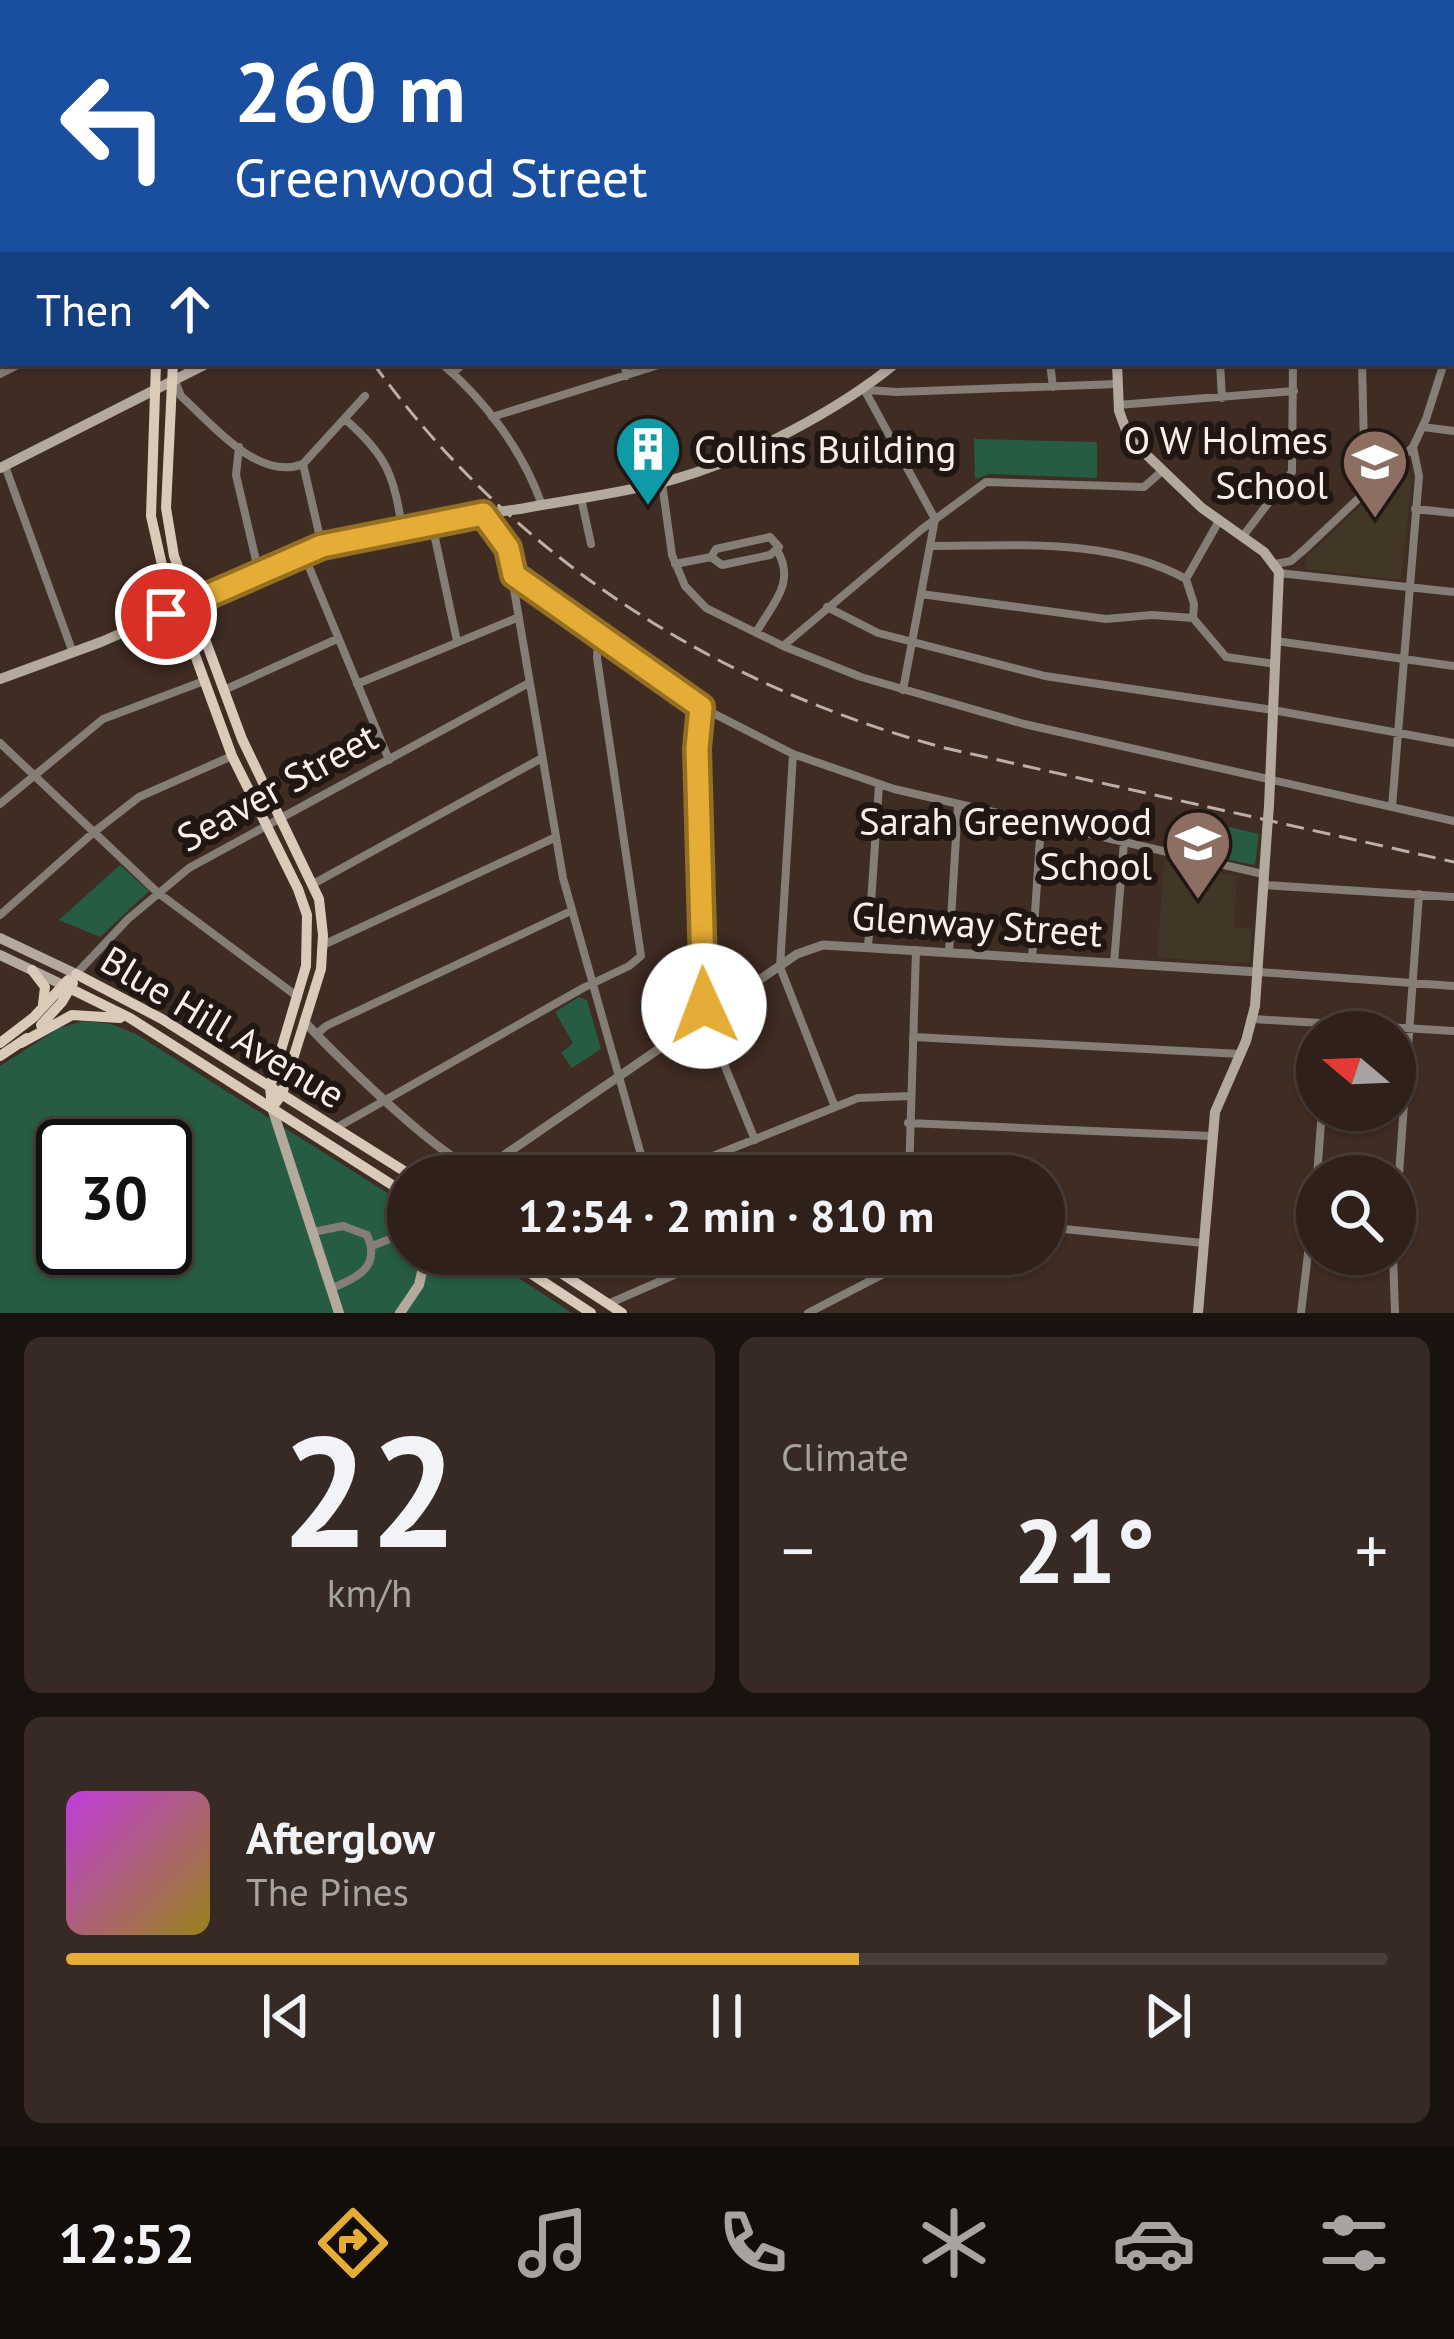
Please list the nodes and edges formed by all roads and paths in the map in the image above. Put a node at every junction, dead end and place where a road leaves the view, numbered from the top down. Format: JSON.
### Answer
{"nodes":[{"id":1,"x":156,"y":366,"type":"edge"},
{"id":2,"x":173,"y":366,"type":"edge"},
{"id":3,"x":202,"y":366,"type":"edge"},
{"id":4,"x":445,"y":366,"type":"edge"},
{"id":5,"x":461,"y":366,"type":"edge"},
{"id":6,"x":626,"y":366,"type":"edge"},
{"id":7,"x":656,"y":366,"type":"edge"},
{"id":8,"x":892,"y":366,"type":"edge"},
{"id":9,"x":1050,"y":366,"type":"edge"},
{"id":10,"x":1117,"y":366,"type":"edge"},
{"id":11,"x":1220,"y":366,"type":"edge"},
{"id":12,"x":1293,"y":366,"type":"edge"},
{"id":13,"x":1362,"y":366,"type":"edge"},
{"id":14,"x":1443,"y":366,"type":"edge"},
{"id":15,"x":453,"y":373,"type":"junction"},
{"id":16,"x":626,"y":376,"type":"junction"},
{"id":17,"x":175,"y":381,"type":"junction"},
{"id":18,"x":1117,"y":384,"type":"junction"},
{"id":19,"x":1053,"y":387,"type":"junction"},
{"id":20,"x":864,"y":389,"type":"junction"},
{"id":21,"x":157,"y":390,"type":"junction"},
{"id":22,"x":1294,"y":391,"type":"junction"},
{"id":23,"x":365,"y":396,"type":"dead end"},
{"id":24,"x":1222,"y":398,"type":"junction"},
{"id":25,"x":1118,"y":405,"type":"junction"},
{"id":26,"x":492,"y":417,"type":"junction"},
{"id":27,"x":346,"y":420,"type":"junction"},
{"id":28,"x":1424,"y":427,"type":"junction"},
{"id":29,"x":1454,"y":431,"type":"edge"},
{"id":30,"x":239,"y":447,"type":"junction"},
{"id":31,"x":1413,"y":447,"type":"junction"},
{"id":32,"x":303,"y":464,"type":"junction"},
{"id":33,"x":2,"y":467,"type":"edge"},
{"id":34,"x":1161,"y":472,"type":"junction"},
{"id":35,"x":662,"y":483,"type":"junction"},
{"id":36,"x":1365,"y":490,"type":"junction"},
{"id":37,"x":581,"y":498,"type":"junction"},
{"id":38,"x":542,"y":505,"type":"junction"},
{"id":39,"x":1415,"y":509,"type":"junction"},
{"id":40,"x":1454,"y":513,"type":"edge"},
{"id":41,"x":483,"y":514,"type":"junction"},
{"id":42,"x":934,"y":519,"type":"junction"},
{"id":43,"x":1219,"y":520,"type":"junction"},
{"id":44,"x":432,"y":524,"type":"junction"},
{"id":45,"x":402,"y":529,"type":"junction"},
{"id":46,"x":1242,"y":537,"type":"junction"},
{"id":47,"x":591,"y":544,"type":"dead end"},
{"id":48,"x":930,"y":545,"type":"junction"},
{"id":49,"x":322,"y":546,"type":"junction"},
{"id":50,"x":777,"y":550,"type":"junction"},
{"id":51,"x":304,"y":555,"type":"junction"},
{"id":52,"x":711,"y":557,"type":"junction"},
{"id":53,"x":675,"y":563,"type":"junction"},
{"id":54,"x":1277,"y":569,"type":"junction"},
{"id":55,"x":259,"y":574,"type":"junction"},
{"id":56,"x":514,"y":575,"type":"junction"},
{"id":57,"x":1186,"y":580,"type":"junction"},
{"id":58,"x":1408,"y":587,"type":"junction"},
{"id":59,"x":1454,"y":592,"type":"edge"},
{"id":60,"x":921,"y":594,"type":"junction"},
{"id":61,"x":190,"y":604,"type":"junction"},
{"id":62,"x":827,"y":607,"type":"junction"},
{"id":63,"x":176,"y":610,"type":"junction"},
{"id":64,"x":519,"y":617,"type":"junction"},
{"id":65,"x":1193,"y":618,"type":"junction"},
{"id":66,"x":756,"y":633,"type":"junction"},
{"id":67,"x":598,"y":636,"type":"junction"},
{"id":68,"x":338,"y":639,"type":"junction"},
{"id":69,"x":457,"y":641,"type":"junction"},
{"id":70,"x":1276,"y":641,"type":"junction"},
{"id":71,"x":912,"y":643,"type":"junction"},
{"id":72,"x":784,"y":646,"type":"junction"},
{"id":73,"x":73,"y":653,"type":"junction"},
{"id":74,"x":1403,"y":659,"type":"junction"},
{"id":75,"x":1275,"y":664,"type":"junction"},
{"id":76,"x":1454,"y":666,"type":"edge"},
{"id":77,"x":0,"y":679,"type":"edge"},
{"id":78,"x":204,"y":681,"type":"junction"},
{"id":79,"x":529,"y":683,"type":"junction"},
{"id":80,"x":357,"y":685,"type":"junction"},
{"id":81,"x":224,"y":690,"type":"junction"},
{"id":82,"x":903,"y":690,"type":"junction"},
{"id":83,"x":701,"y":707,"type":"junction"},
{"id":84,"x":1273,"y":710,"type":"junction"},
{"id":85,"x":1397,"y":732,"type":"junction"},
{"id":86,"x":0,"y":743,"type":"edge"},
{"id":87,"x":1454,"y":743,"type":"edge"},
{"id":88,"x":793,"y":754,"type":"junction"},
{"id":89,"x":232,"y":756,"type":"junction"},
{"id":90,"x":542,"y":758,"type":"junction"},
{"id":91,"x":389,"y":760,"type":"junction"},
{"id":92,"x":34,"y":775,"type":"junction"},
{"id":93,"x":1270,"y":779,"type":"junction"},
{"id":94,"x":879,"y":785,"type":"junction"},
{"id":95,"x":0,"y":804,"type":"edge"},
{"id":96,"x":958,"y":805,"type":"junction"},
{"id":97,"x":1392,"y":807,"type":"junction"},
{"id":98,"x":280,"y":818,"type":"junction"},
{"id":99,"x":1454,"y":820,"type":"edge"},
{"id":100,"x":1041,"y":823,"type":"junction"},
{"id":101,"x":265,"y":827,"type":"junction"},
{"id":102,"x":94,"y":832,"type":"junction"},
{"id":103,"x":554,"y":838,"type":"junction"},
{"id":104,"x":1124,"y":842,"type":"junction"},
{"id":105,"x":1264,"y":879,"type":"junction"},
{"id":106,"x":313,"y":884,"type":"junction"},
{"id":107,"x":158,"y":892,"type":"junction"},
{"id":108,"x":1419,"y":894,"type":"junction"},
{"id":109,"x":1454,"y":897,"type":"edge"},
{"id":110,"x":571,"y":911,"type":"junction"},
{"id":111,"x":0,"y":915,"type":"edge"},
{"id":112,"x":0,"y":938,"type":"edge"},
{"id":113,"x":323,"y":945,"type":"junction"},
{"id":114,"x":868,"y":947,"type":"junction"},
{"id":115,"x":916,"y":950,"type":"junction"},
{"id":116,"x":949,"y":952,"type":"junction"},
{"id":117,"x":0,"y":955,"type":"edge"},
{"id":118,"x":1032,"y":958,"type":"junction"},
{"id":119,"x":1114,"y":963,"type":"junction"},
{"id":120,"x":780,"y":967,"type":"junction"},
{"id":121,"x":32,"y":970,"type":"junction"},
{"id":122,"x":1258,"y":972,"type":"junction"},
{"id":123,"x":76,"y":974,"type":"junction"},
{"id":124,"x":1413,"y":983,"type":"junction"},
{"id":125,"x":590,"y":984,"type":"junction"},
{"id":126,"x":67,"y":986,"type":"junction"},
{"id":127,"x":1454,"y":986,"type":"edge"},
{"id":128,"x":298,"y":998,"type":"junction"},
{"id":129,"x":1411,"y":1011,"type":"edge"},
{"id":130,"x":40,"y":1012,"type":"junction"},
{"id":131,"x":707,"y":1016,"type":"junction"},
{"id":132,"x":1253,"y":1019,"type":"junction"},
{"id":133,"x":304,"y":1021,"type":"junction"},
{"id":134,"x":1296,"y":1024,"type":"edge"},
{"id":135,"x":145,"y":1028,"type":"junction"},
{"id":136,"x":1416,"y":1028,"type":"edge"},
{"id":137,"x":1454,"y":1031,"type":"edge"},
{"id":138,"x":319,"y":1036,"type":"junction"},
{"id":139,"x":913,"y":1037,"type":"junction"},
{"id":140,"x":22,"y":1042,"type":"junction"},
{"id":141,"x":0,"y":1043,"type":"edge"},
{"id":142,"x":1241,"y":1054,"type":"junction"},
{"id":143,"x":0,"y":1056,"type":"edge"},
{"id":144,"x":617,"y":1076,"type":"junction"},
{"id":145,"x":276,"y":1090,"type":"junction"},
{"id":146,"x":909,"y":1096,"type":"junction"},
{"id":147,"x":386,"y":1099,"type":"junction"},
{"id":148,"x":835,"y":1107,"type":"junction"},
{"id":149,"x":272,"y":1108,"type":"junction"},
{"id":150,"x":908,"y":1123,"type":"junction"},
{"id":151,"x":336,"y":1128,"type":"junction"},
{"id":152,"x":1211,"y":1136,"type":"junction"},
{"id":153,"x":755,"y":1139,"type":"junction"},
{"id":154,"x":437,"y":1146,"type":"junction"},
{"id":155,"x":443,"y":1155,"type":"edge"},
{"id":156,"x":450,"y":1155,"type":"edge"},
{"id":157,"x":502,"y":1155,"type":"edge"},
{"id":158,"x":640,"y":1155,"type":"edge"},
{"id":159,"x":716,"y":1155,"type":"edge"},
{"id":160,"x":909,"y":1155,"type":"edge"},
{"id":161,"x":387,"y":1160,"type":"edge"},
{"id":162,"x":387,"y":1182,"type":"edge"},
{"id":163,"x":1065,"y":1229,"type":"edge"},
{"id":164,"x":313,"y":1232,"type":"junction"},
{"id":165,"x":387,"y":1240,"type":"edge"},
{"id":166,"x":1203,"y":1243,"type":"junction"},
{"id":167,"x":372,"y":1246,"type":"junction"},
{"id":168,"x":421,"y":1275,"type":"edge"},
{"id":169,"x":533,"y":1275,"type":"edge"},
{"id":170,"x":564,"y":1275,"type":"edge"},
{"id":171,"x":674,"y":1275,"type":"edge"},
{"id":172,"x":881,"y":1275,"type":"edge"},
{"id":173,"x":1305,"y":1275,"type":"edge"},
{"id":174,"x":1394,"y":1275,"type":"edge"},
{"id":175,"x":332,"y":1288,"type":"junction"},
{"id":176,"x":608,"y":1304,"type":"junction"},
{"id":177,"x":339,"y":1313,"type":"edge"},
{"id":178,"x":400,"y":1313,"type":"edge"},
{"id":179,"x":591,"y":1313,"type":"edge"},
{"id":180,"x":622,"y":1313,"type":"edge"},
{"id":181,"x":808,"y":1313,"type":"edge"},
{"id":182,"x":1198,"y":1313,"type":"edge"},
{"id":183,"x":1301,"y":1313,"type":"edge"},
{"id":184,"x":1395,"y":1313,"type":"edge"}],
"edges":[{"from":1,"to":21,"type":"main road"},
{"from":2,"to":17,"type":"main road"},
{"from":3,"to":17,"type":"main road"},
{"from":4,"to":15,"type":"street"},
{"from":5,"to":15,"type":"street"},
{"from":6,"to":16,"type":"street"},
{"from":7,"to":16,"type":"street"},
{"from":8,"to":20,"type":"main road"},
{"from":9,"to":19,"type":"street"},
{"from":10,"to":18,"type":"main road"},
{"from":11,"to":24,"type":"street"},
{"from":12,"to":22,"type":"street"},
{"from":13,"to":36,"type":"street"},
{"from":14,"to":28,"type":"street"},
{"from":15,"to":26,"type":"street"},
{"from":16,"to":26,"type":"street"},
{"from":17,"to":21,"type":"main road"},
{"from":17,"to":30,"type":"street"},
{"from":17,"to":61,"type":"main road"},
{"from":18,"to":19,"type":"street"},
{"from":18,"to":25,"type":"main road"},
{"from":19,"to":20,"type":"street"},
{"from":20,"to":35,"type":"main road"},
{"from":20,"to":42,"type":"street"},
{"from":21,"to":33,"type":"main road"},
{"from":21,"to":63,"type":"main road"},
{"from":22,"to":24,"type":"street"},
{"from":22,"to":46,"type":"street"},
{"from":23,"to":27,"type":"street"},
{"from":24,"to":25,"type":"street"},
{"from":25,"to":34,"type":"main road"},
{"from":26,"to":38,"type":"street"},
{"from":27,"to":32,"type":"street"},
{"from":27,"to":45,"type":"street"},
{"from":28,"to":29,"type":"street"},
{"from":28,"to":31,"type":"street"},
{"from":30,"to":32,"type":"street"},
{"from":30,"to":55,"type":"street"},
{"from":31,"to":36,"type":"street"},
{"from":31,"to":39,"type":"street"},
{"from":32,"to":49,"type":"street"},
{"from":33,"to":73,"type":"street"},
{"from":34,"to":42,"type":"street"},
{"from":34,"to":43,"type":"main road"},
{"from":35,"to":37,"type":"main road"},
{"from":35,"to":53,"type":"street"},
{"from":36,"to":54,"type":"street"},
{"from":37,"to":38,"type":"main road"},
{"from":37,"to":47,"type":"street"},
{"from":38,"to":41,"type":"main road","bridge":true},
{"from":39,"to":40,"type":"street"},
{"from":39,"to":58,"type":"street"},
{"from":41,"to":44,"type":"main road"},
{"from":41,"to":56,"type":"street"},
{"from":42,"to":48,"type":"street"},
{"from":42,"to":62,"type":"street"},
{"from":43,"to":46,"type":"main road"},
{"from":43,"to":57,"type":"street"},
{"from":44,"to":45,"type":"main road"},
{"from":44,"to":69,"type":"street"},
{"from":45,"to":49,"type":"main road"},
{"from":46,"to":54,"type":"main road"},
{"from":48,"to":57,"type":"street"},
{"from":48,"to":60,"type":"street"},
{"from":49,"to":51,"type":"main road"},
{"from":50,"to":52,"type":"street"},
{"from":50,"to":52,"type":"street"},
{"from":50,"to":66,"type":"street"},
{"from":51,"to":55,"type":"main road"},
{"from":51,"to":68,"type":"street"},
{"from":52,"to":53,"type":"street"},
{"from":53,"to":66,"type":"street"},
{"from":54,"to":58,"type":"street"},
{"from":54,"to":70,"type":"main road"},
{"from":55,"to":61,"type":"main road"},
{"from":56,"to":64,"type":"street"},
{"from":56,"to":67,"type":"street"},
{"from":57,"to":65,"type":"street"},
{"from":58,"to":59,"type":"street"},
{"from":58,"to":74,"type":"street"},
{"from":60,"to":65,"type":"street"},
{"from":60,"to":71,"type":"street"},
{"from":61,"to":63,"type":"main road"},
{"from":61,"to":81,"type":"main road"},
{"from":62,"to":71,"type":"street"},
{"from":62,"to":72,"type":"street"},
{"from":63,"to":73,"type":"main road"},
{"from":63,"to":78,"type":"main road"},
{"from":64,"to":69,"type":"street"},
{"from":64,"to":79,"type":"street"},
{"from":65,"to":75,"type":"street"},
{"from":66,"to":72,"type":"street"},
{"from":67,"to":83,"type":"street"},
{"from":67,"to":125,"type":"street"},
{"from":68,"to":80,"type":"street"},
{"from":68,"to":81,"type":"street"},
{"from":69,"to":80,"type":"street"},
{"from":70,"to":74,"type":"street"},
{"from":70,"to":75,"type":"main road"},
{"from":71,"to":82,"type":"street"},
{"from":71,"to":84,"type":"street"},
{"from":72,"to":82,"type":"street"},
{"from":73,"to":77,"type":"main road"},
{"from":74,"to":76,"type":"street"},
{"from":74,"to":85,"type":"street"},
{"from":75,"to":84,"type":"main road"},
{"from":78,"to":89,"type":"main road"},
{"from":78,"to":92,"type":"street"},
{"from":79,"to":90,"type":"street"},
{"from":79,"to":91,"type":"street","name":"Seaver Street"},
{"from":80,"to":91,"type":"street"},
{"from":81,"to":98,"type":"main road"},
{"from":82,"to":93,"type":"street"},
{"from":83,"to":88,"type":"street"},
{"from":83,"to":131,"type":"street"},
{"from":84,"to":85,"type":"street"},
{"from":84,"to":93,"type":"main road"},
{"from":85,"to":87,"type":"street"},
{"from":85,"to":97,"type":"street"},
{"from":86,"to":92,"type":"street"},
{"from":88,"to":94,"type":"street"},
{"from":88,"to":120,"type":"street"},
{"from":89,"to":101,"type":"main road"},
{"from":89,"to":102,"type":"street"},
{"from":90,"to":103,"type":"street"},
{"from":90,"to":106,"type":"street"},
{"from":91,"to":98,"type":"street","name":"Seaver Street"},
{"from":92,"to":95,"type":"street"},
{"from":92,"to":102,"type":"street"},
{"from":93,"to":97,"type":"street"},
{"from":93,"to":105,"type":"main road","bridge":true},
{"from":94,"to":96,"type":"street"},
{"from":94,"to":114,"type":"street"},
{"from":96,"to":100,"type":"street"},
{"from":96,"to":116,"type":"street"},
{"from":97,"to":99,"type":"street"},
{"from":98,"to":101,"type":"street","name":"Seaver Street"},
{"from":98,"to":106,"type":"main road"},
{"from":100,"to":104,"type":"street"},
{"from":100,"to":118,"type":"street"},
{"from":101,"to":107,"type":"street","name":"Seaver Street"},
{"from":101,"to":128,"type":"main road"},
{"from":102,"to":107,"type":"street"},
{"from":102,"to":111,"type":"street"},
{"from":103,"to":110,"type":"street"},
{"from":103,"to":113,"type":"street"},
{"from":104,"to":105,"type":"street"},
{"from":104,"to":119,"type":"street"},
{"from":105,"to":108,"type":"street"},
{"from":105,"to":122,"type":"main road"},
{"from":106,"to":113,"type":"main road"},
{"from":107,"to":123,"type":"street","name":"Seaver Street"},
{"from":107,"to":128,"type":"street"},
{"from":108,"to":109,"type":"street"},
{"from":108,"to":124,"type":"street"},
{"from":110,"to":125,"type":"street"},
{"from":110,"to":138,"type":"street"},
{"from":112,"to":123,"type":"main road","name":"Blue Hill Avenue"},
{"from":113,"to":133,"type":"main road"},
{"from":114,"to":115,"type":"street","name":"Glenway Street"},
{"from":114,"to":120,"type":"street","name":"Glenway Street"},
{"from":115,"to":116,"type":"street","name":"Glenway Street"},
{"from":115,"to":139,"type":"street"},
{"from":116,"to":118,"type":"street","name":"Glenway Street"},
{"from":117,"to":121,"type":"main road","name":"Blue Hill Avenue"},
{"from":118,"to":119,"type":"street","name":"Glenway Street"},
{"from":119,"to":122,"type":"street","name":"Glenway Street"},
{"from":120,"to":131,"type":"street","name":"Glenway Street"},
{"from":120,"to":148,"type":"street"},
{"from":121,"to":126,"type":"main road","name":"Blue Hill Avenue"},
{"from":121,"to":130,"type":"main road"},
{"from":122,"to":124,"type":"street"},
{"from":122,"to":132,"type":"main road"},
{"from":123,"to":126,"type":"main road","name":"Seaver Street"},
{"from":123,"to":145,"type":"main road","name":"Blue Hill Avenue"},
{"from":124,"to":127,"type":"street"},
{"from":124,"to":129,"type":"street"},
{"from":125,"to":144,"type":"street"},
{"from":125,"to":147,"type":"street"},
{"from":126,"to":130,"type":"main road","name":"Seaver Street"},
{"from":126,"to":135,"type":"main road","name":"Blue Hill Avenue"},
{"from":126,"to":140,"type":"main road","name":"Seaver Street"},
{"from":128,"to":145,"type":"main road"},
{"from":130,"to":141,"type":"main road","name":"Seaver Street"},
{"from":131,"to":144,"type":"street","name":"Glenway Street"},
{"from":131,"to":153,"type":"street"},
{"from":132,"to":134,"type":"street"},
{"from":132,"to":142,"type":"main road"},
{"from":133,"to":138,"type":"street"},
{"from":133,"to":145,"type":"main road"},
{"from":135,"to":140,"type":"main road"},
{"from":135,"to":149,"type":"main road","name":"Blue Hill Avenue"},
{"from":136,"to":137,"type":"street"},
{"from":138,"to":147,"type":"street"},
{"from":139,"to":142,"type":"street"},
{"from":139,"to":146,"type":"street"},
{"from":140,"to":143,"type":"main road","name":"Seaver Street"},
{"from":142,"to":152,"type":"main road"},
{"from":144,"to":157,"type":"street","name":"Glenway Street"},
{"from":144,"to":158,"type":"street"},
{"from":145,"to":149,"type":"main road"},
{"from":145,"to":151,"type":"main road","name":"Blue Hill Avenue"},
{"from":146,"to":148,"type":"street"},
{"from":146,"to":150,"type":"street"},
{"from":147,"to":151,"type":"street"},
{"from":147,"to":154,"type":"street"},
{"from":148,"to":153,"type":"street"},
{"from":149,"to":162,"type":"main road","name":"Blue Hill Avenue"},
{"from":149,"to":164,"type":"main road"},
{"from":150,"to":152,"type":"street"},
{"from":150,"to":160,"type":"street"},
{"from":151,"to":161,"type":"main road","name":"Blue Hill Avenue"},
{"from":152,"to":166,"type":"main road"},
{"from":153,"to":159,"type":"street"},
{"from":154,"to":155,"type":"street"},
{"from":154,"to":156,"type":"street"},
{"from":163,"to":166,"type":"street"},
{"from":164,"to":167,"type":"street"},
{"from":164,"to":175,"type":"main road"},
{"from":165,"to":167,"type":"street"},
{"from":166,"to":182,"type":"main road"},
{"from":167,"to":175,"type":"street"},
{"from":168,"to":178,"type":"main road"},
{"from":169,"to":179,"type":"main road"},
{"from":170,"to":176,"type":"main road"},
{"from":171,"to":176,"type":"street"},
{"from":172,"to":181,"type":"street"},
{"from":173,"to":183,"type":"street"},
{"from":174,"to":184,"type":"street"},
{"from":175,"to":177,"type":"main road"},
{"from":176,"to":180,"type":"main road"}]}
